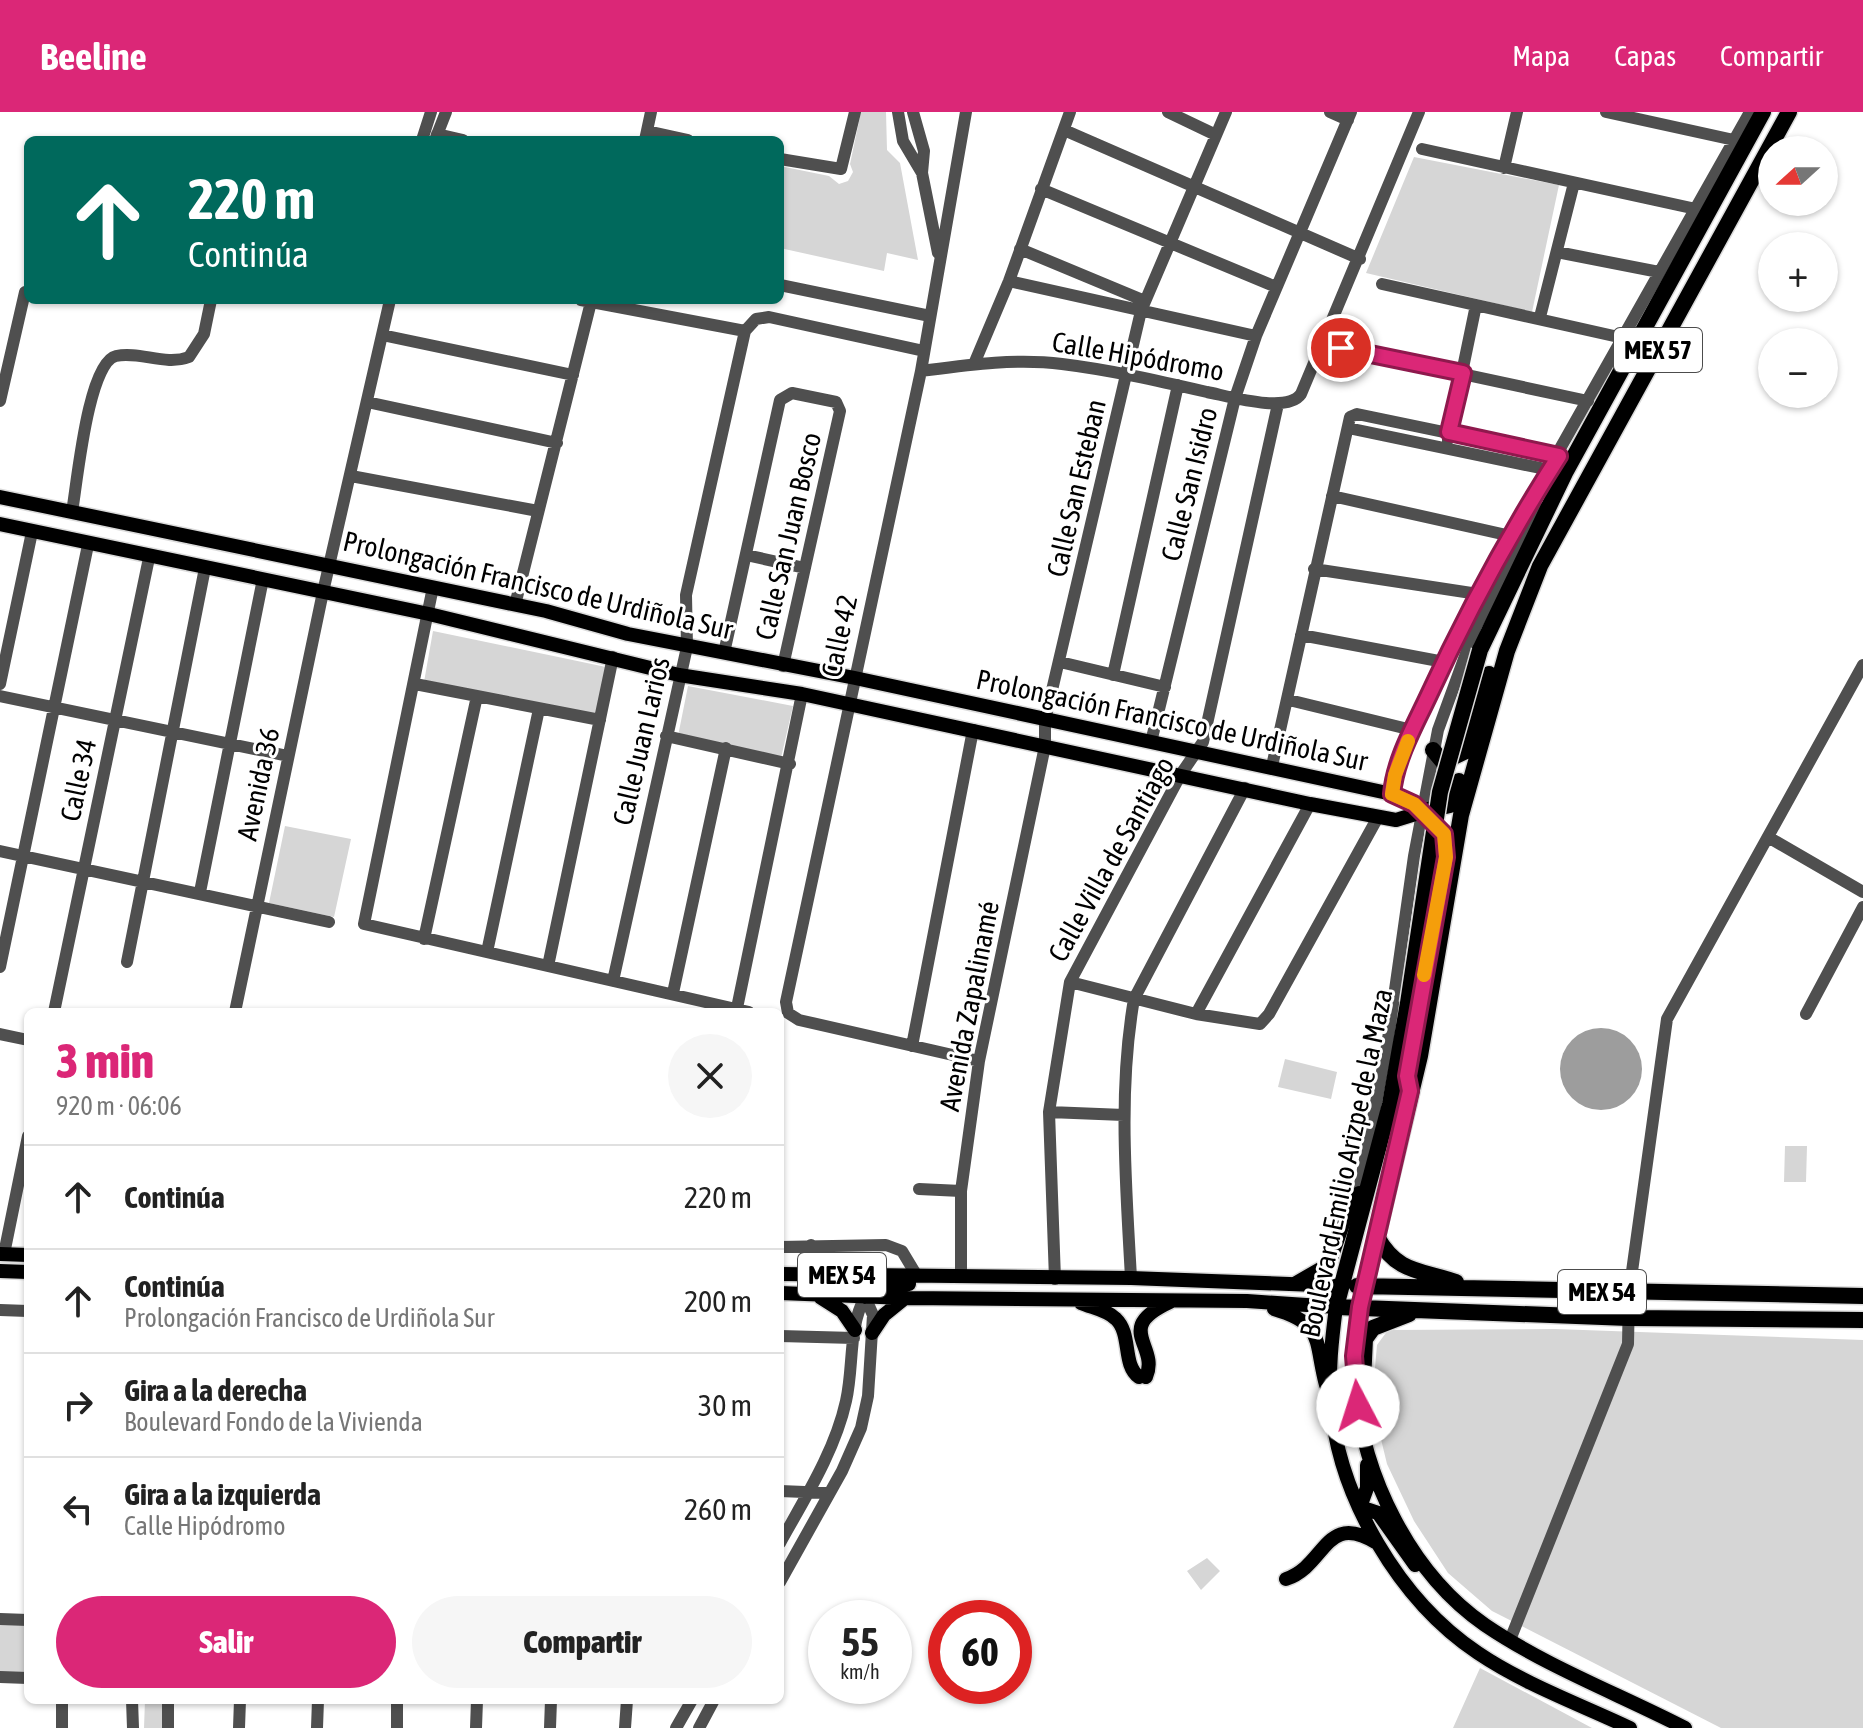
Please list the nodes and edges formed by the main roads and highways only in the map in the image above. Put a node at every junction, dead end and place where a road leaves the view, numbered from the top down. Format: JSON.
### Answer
{"nodes":[{"id":1,"x":1763,"y":112,"type":"edge"},
{"id":2,"x":1789,"y":112,"type":"edge"},
{"id":3,"x":0,"y":497,"type":"edge"},
{"id":4,"x":0,"y":524,"type":"edge"},
{"id":5,"x":1530,"y":590,"type":"junction"},
{"id":6,"x":1433,"y":750,"type":"road end"},
{"id":7,"x":1466,"y":751,"type":"junction"},
{"id":8,"x":1422,"y":812,"type":"junction"},
{"id":9,"x":1410,"y":1091,"type":"junction"},
{"id":10,"x":1359,"y":1193,"type":"road end"},
{"id":11,"x":1377,"y":1237,"type":"junction"},
{"id":12,"x":2,"y":1254,"type":"edge"},
{"id":13,"x":24,"y":1255,"type":"edge"},
{"id":14,"x":0,"y":1271,"type":"edge"},
{"id":15,"x":24,"y":1272,"type":"edge"},
{"id":16,"x":784,"y":1274,"type":"edge"},
{"id":17,"x":805,"y":1274,"type":"junction"},
{"id":18,"x":955,"y":1277,"type":"junction"},
{"id":19,"x":1096,"y":1279,"type":"junction"},
{"id":20,"x":1165,"y":1280,"type":"junction"},
{"id":21,"x":1293,"y":1284,"type":"junction"},
{"id":22,"x":1341,"y":1286,"type":"junction"},
{"id":23,"x":1365,"y":1286,"type":"junction"},
{"id":24,"x":1472,"y":1288,"type":"junction"},
{"id":25,"x":784,"y":1293,"type":"edge"},
{"id":26,"x":813,"y":1294,"type":"junction"},
{"id":27,"x":1863,"y":1296,"type":"edge"},
{"id":28,"x":865,"y":1297,"type":"junction"},
{"id":29,"x":905,"y":1298,"type":"junction"},
{"id":30,"x":1074,"y":1298,"type":"junction"},
{"id":31,"x":1128,"y":1300,"type":"junction"},
{"id":32,"x":1171,"y":1301,"type":"junction"},
{"id":33,"x":1247,"y":1301,"type":"junction"},
{"id":34,"x":1336,"y":1307,"type":"junction"},
{"id":35,"x":1360,"y":1307,"type":"junction"},
{"id":36,"x":1418,"y":1311,"type":"junction"},
{"id":37,"x":1863,"y":1320,"type":"edge"},
{"id":38,"x":872,"y":1333,"type":"road end"},
{"id":39,"x":854,"y":1334,"type":"road end"},
{"id":40,"x":1331,"y":1403,"type":"junction"},
{"id":41,"x":1363,"y":1433,"type":"junction"},
{"id":42,"x":1360,"y":1507,"type":"junction"},
{"id":43,"x":1380,"y":1544,"type":"junction"},
{"id":44,"x":1286,"y":1579,"type":"dead end"},
{"id":45,"x":1434,"y":1579,"type":"junction"},
{"id":46,"x":1510,"y":1640,"type":"junction"},
{"id":47,"x":1474,"y":1651,"type":"junction"},
{"id":48,"x":1630,"y":1728,"type":"edge"},
{"id":49,"x":1685,"y":1728,"type":"edge"}],
"edges":[{"from":1,"to":22,"type":"highway","name":"Boulevard Emilio Arizpe de la Maza","number":"MEX 57","bridge":true},
{"from":2,"to":5,"type":"highway","name":"Boulevard Emilio Arizpe de la Maza","number":"MEX 57"},
{"from":3,"to":8,"type":"main road","name":"Prolongación Francisco de Urdiñola Sur"},
{"from":4,"to":8,"type":"main road","name":"Prolongación Francisco de Urdiñola Sur"},
{"from":5,"to":7,"type":"highway"},
{"from":5,"to":9,"type":"highway","name":"Boulevard Emilio Arizpe de la Maza","number":"MEX 57"},
{"from":6,"to":7,"type":"highway"},
{"from":7,"to":8,"type":"highway"},
{"from":8,"to":9,"type":"highway"},
{"from":9,"to":11,"type":"highway","name":"Boulevard Emilio Arizpe de la Maza","number":"MEX 57"},
{"from":10,"to":21,"type":"main road"},
{"from":11,"to":23,"type":"highway","name":"Boulevard Emilio Arizpe de la Maza","number":"MEX 57"},
{"from":11,"to":24,"type":"highway"},
{"from":12,"to":13,"type":"main road"},
{"from":14,"to":15,"type":"main road"},
{"from":16,"to":17,"type":"main road","number":"MEX 54"},
{"from":17,"to":18,"type":"main road","number":"MEX 54"},
{"from":17,"to":28,"type":"main road"},
{"from":18,"to":19,"type":"main road","number":"MEX 54"},
{"from":18,"to":28,"type":"main road"},
{"from":19,"to":20,"type":"main road","number":"MEX 54"},
{"from":19,"to":31,"type":"main road"},
{"from":20,"to":21,"type":"main road","number":"MEX 54"},
{"from":20,"to":31,"type":"main road"},
{"from":21,"to":22,"type":"main road","number":"MEX 54"},
{"from":22,"to":23,"type":"highway","number":"MEX 54"},
{"from":22,"to":34,"type":"highway","name":"Boulevard Emilio Arizpe de la Maza","number":"MEX 57"},
{"from":23,"to":24,"type":"highway","number":"MEX 54"},
{"from":23,"to":35,"type":"highway","name":"Boulevard Emilio Arizpe de la Maza","number":"MEX 57"},
{"from":24,"to":27,"type":"highway","number":"MEX 54"},
{"from":25,"to":26,"type":"main road","number":"MEX 54"},
{"from":26,"to":28,"type":"main road","number":"MEX 54"},
{"from":26,"to":39,"type":"main road"},
{"from":28,"to":29,"type":"main road","number":"MEX 54"},
{"from":29,"to":30,"type":"main road","number":"MEX 54"},
{"from":29,"to":38,"type":"main road"},
{"from":30,"to":31,"type":"main road","number":"MEX 54"},
{"from":30,"to":32,"type":"main road"},
{"from":31,"to":32,"type":"main road","number":"MEX 54"},
{"from":32,"to":33,"type":"main road","number":"MEX 54"},
{"from":33,"to":34,"type":"main road","number":"MEX 54"},
{"from":33,"to":40,"type":"main road"},
{"from":34,"to":35,"type":"highway","number":"MEX 54"},
{"from":34,"to":40,"type":"main road","name":"Boulevard Emilio Arizpe de la Maza"},
{"from":35,"to":36,"type":"highway","number":"MEX 54"},
{"from":35,"to":41,"type":"main road","name":"Boulevard Emilio Arizpe de la Maza"},
{"from":36,"to":37,"type":"highway","number":"MEX 54"},
{"from":36,"to":41,"type":"highway"},
{"from":40,"to":42,"type":"main road","name":"Boulevard Emilio Arizpe de la Maza"},
{"from":41,"to":42,"type":"main road"},
{"from":41,"to":45,"type":"main road","name":"Boulevard Emilio Arizpe de la Maza"},
{"from":42,"to":43,"type":"main road","name":"Boulevard Emilio Arizpe de la Maza"},
{"from":42,"to":45,"type":"main road"},
{"from":43,"to":44,"type":"main road"},
{"from":43,"to":47,"type":"main road","name":"Boulevard Emilio Arizpe de la Maza"},
{"from":45,"to":46,"type":"main road","name":"Boulevard Emilio Arizpe de la Maza"},
{"from":46,"to":47,"type":"main road"},
{"from":46,"to":49,"type":"main road","name":"Boulevard Emilio Arizpe de la Maza"},
{"from":47,"to":48,"type":"main road","name":"Boulevard Emilio Arizpe de la Maza"}]}
